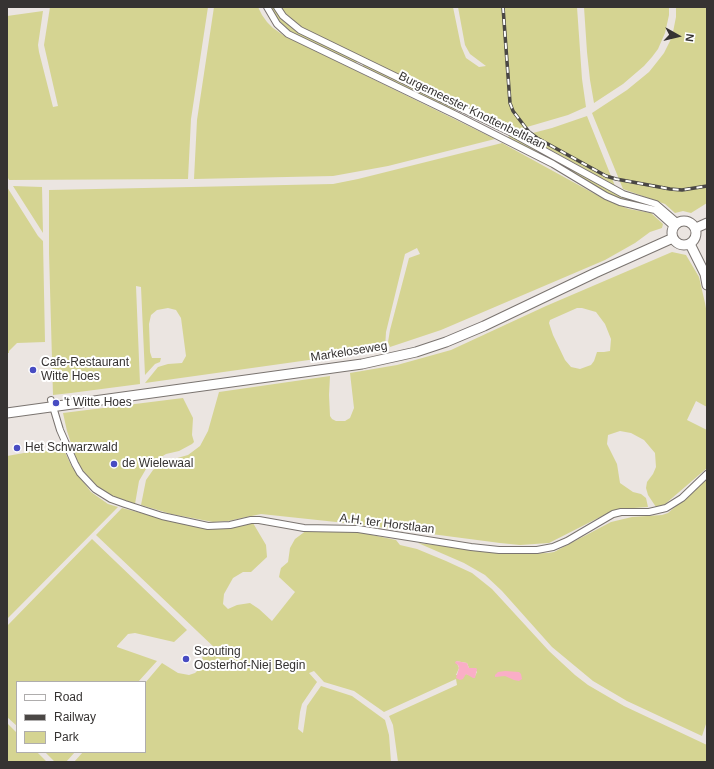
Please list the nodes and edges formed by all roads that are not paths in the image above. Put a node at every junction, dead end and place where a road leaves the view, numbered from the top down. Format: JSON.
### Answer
{"nodes":[{"id":1,"x":268,"y":7,"type":"edge"},
{"id":2,"x":277,"y":7,"type":"edge"},
{"id":3,"x":361,"y":60,"type":"junction"},
{"id":4,"x":357,"y":68,"type":"junction"},
{"id":5,"x":707,"y":223,"type":"edge"},
{"id":6,"x":676,"y":225,"type":"junction"},
{"id":7,"x":696,"y":228,"type":"junction"},
{"id":8,"x":673,"y":238,"type":"junction"},
{"id":9,"x":690,"y":244,"type":"junction"},
{"id":10,"x":707,"y":285,"type":"edge"},
{"id":11,"x":52,"y":403,"type":"junction"},
{"id":12,"x":7,"y":413,"type":"edge"},
{"id":13,"x":707,"y":474,"type":"edge"}],
"edges":[{"from":1,"to":4,"type":"street","name":"Burgemeester Knottenbeltlaan"},
{"from":2,"to":3,"type":"street","name":"Burgemeester Knottenbeltlaan"},
{"from":3,"to":4,"type":"street"},
{"from":3,"to":6,"type":"street","name":"Burgemeester Knottenbeltlaan"},
{"from":4,"to":6,"type":"street","name":"Burgemeester Knottenbeltlaan"},
{"from":5,"to":7,"type":"main road"},
{"from":6,"to":7,"type":"main road"},
{"from":6,"to":8,"type":"main road"},
{"from":7,"to":9,"type":"main road"},
{"from":8,"to":9,"type":"main road"},
{"from":8,"to":11,"type":"main road","name":"Markeloseweg"},
{"from":9,"to":10,"type":"main road"},
{"from":11,"to":12,"type":"main road","name":"Markeloseweg"},
{"from":11,"to":13,"type":"street","name":"A.H. ter Horstlaan"}]}
